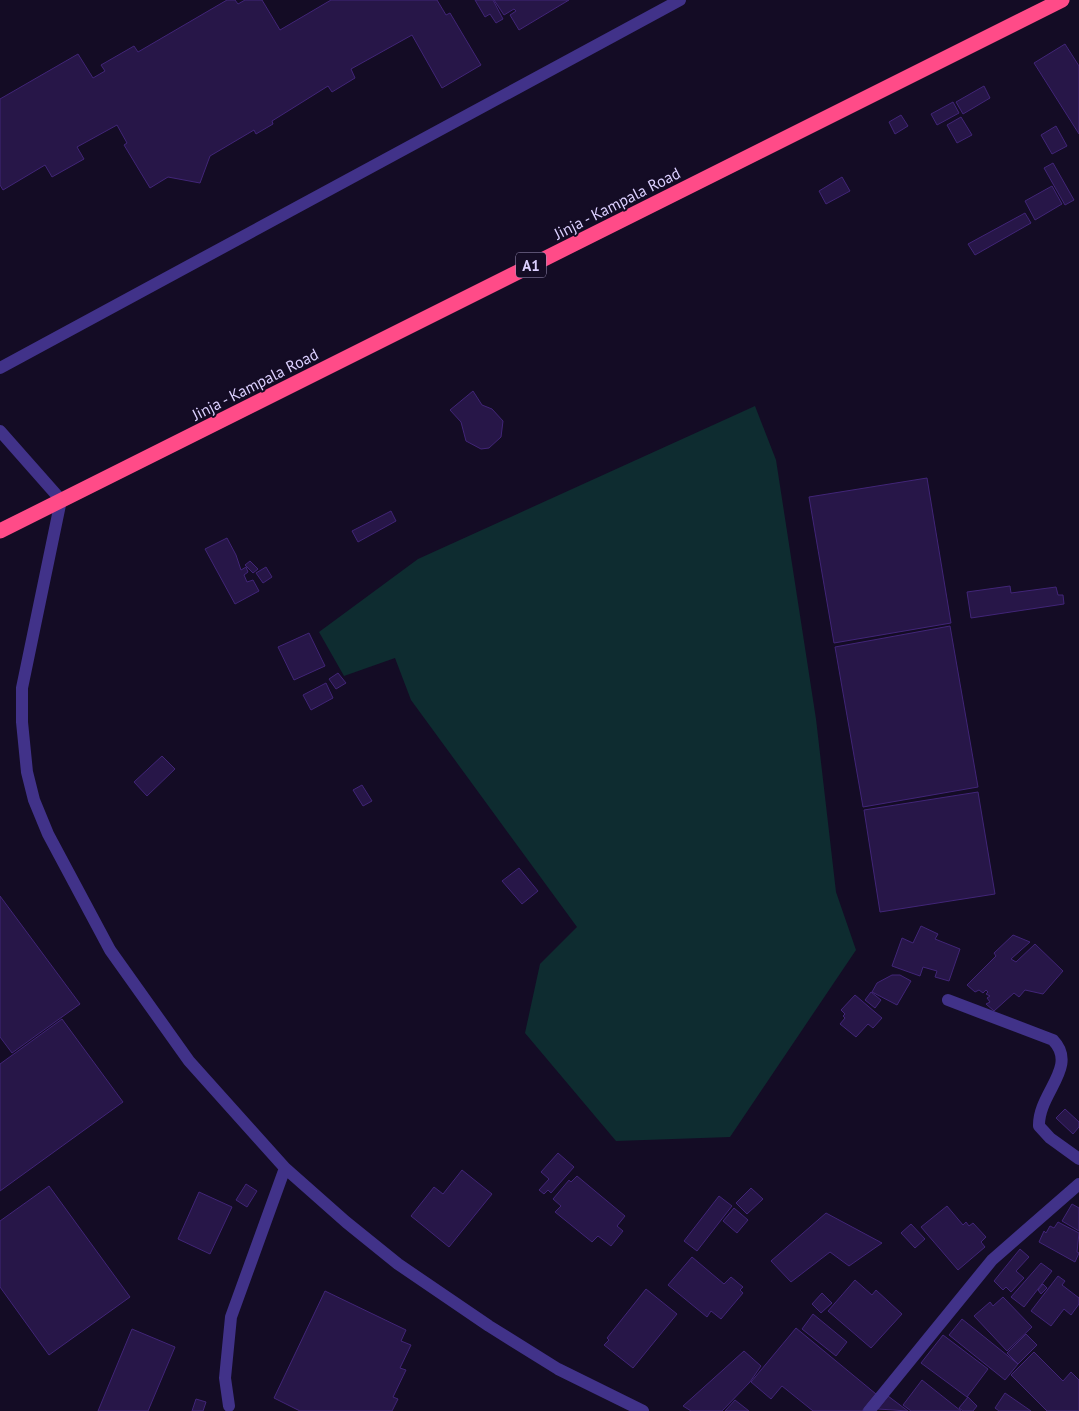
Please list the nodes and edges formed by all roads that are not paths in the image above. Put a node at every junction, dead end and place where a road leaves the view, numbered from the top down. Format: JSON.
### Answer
{"nodes":[{"id":1,"x":680,"y":0,"type":"edge"},
{"id":2,"x":1062,"y":0,"type":"edge"},
{"id":3,"x":0,"y":368,"type":"edge"},
{"id":4,"x":0,"y":431,"type":"edge"},
{"id":5,"x":61,"y":500,"type":"junction"},
{"id":6,"x":0,"y":531,"type":"edge"},
{"id":7,"x":948,"y":1000,"type":"dead end"},
{"id":8,"x":1079,"y":1159,"type":"edge"},
{"id":9,"x":285,"y":1168,"type":"junction"},
{"id":10,"x":1079,"y":1184,"type":"edge"},
{"id":11,"x":229,"y":1406,"type":"dead end"},
{"id":12,"x":643,"y":1411,"type":"edge"},
{"id":13,"x":869,"y":1411,"type":"edge"}],
"edges":[{"from":1,"to":3,"type":"street"},
{"from":2,"to":5,"type":"highway","name":"Jinja - Kampala Road","number":"A1"},
{"from":4,"to":5,"type":"street"},
{"from":5,"to":6,"type":"highway","name":"Jinja - Kampala Road","number":"A1"},
{"from":5,"to":9,"type":"street"},
{"from":7,"to":8,"type":"street"},
{"from":9,"to":11,"type":"street"},
{"from":9,"to":12,"type":"street"},
{"from":10,"to":13,"type":"street"}]}
